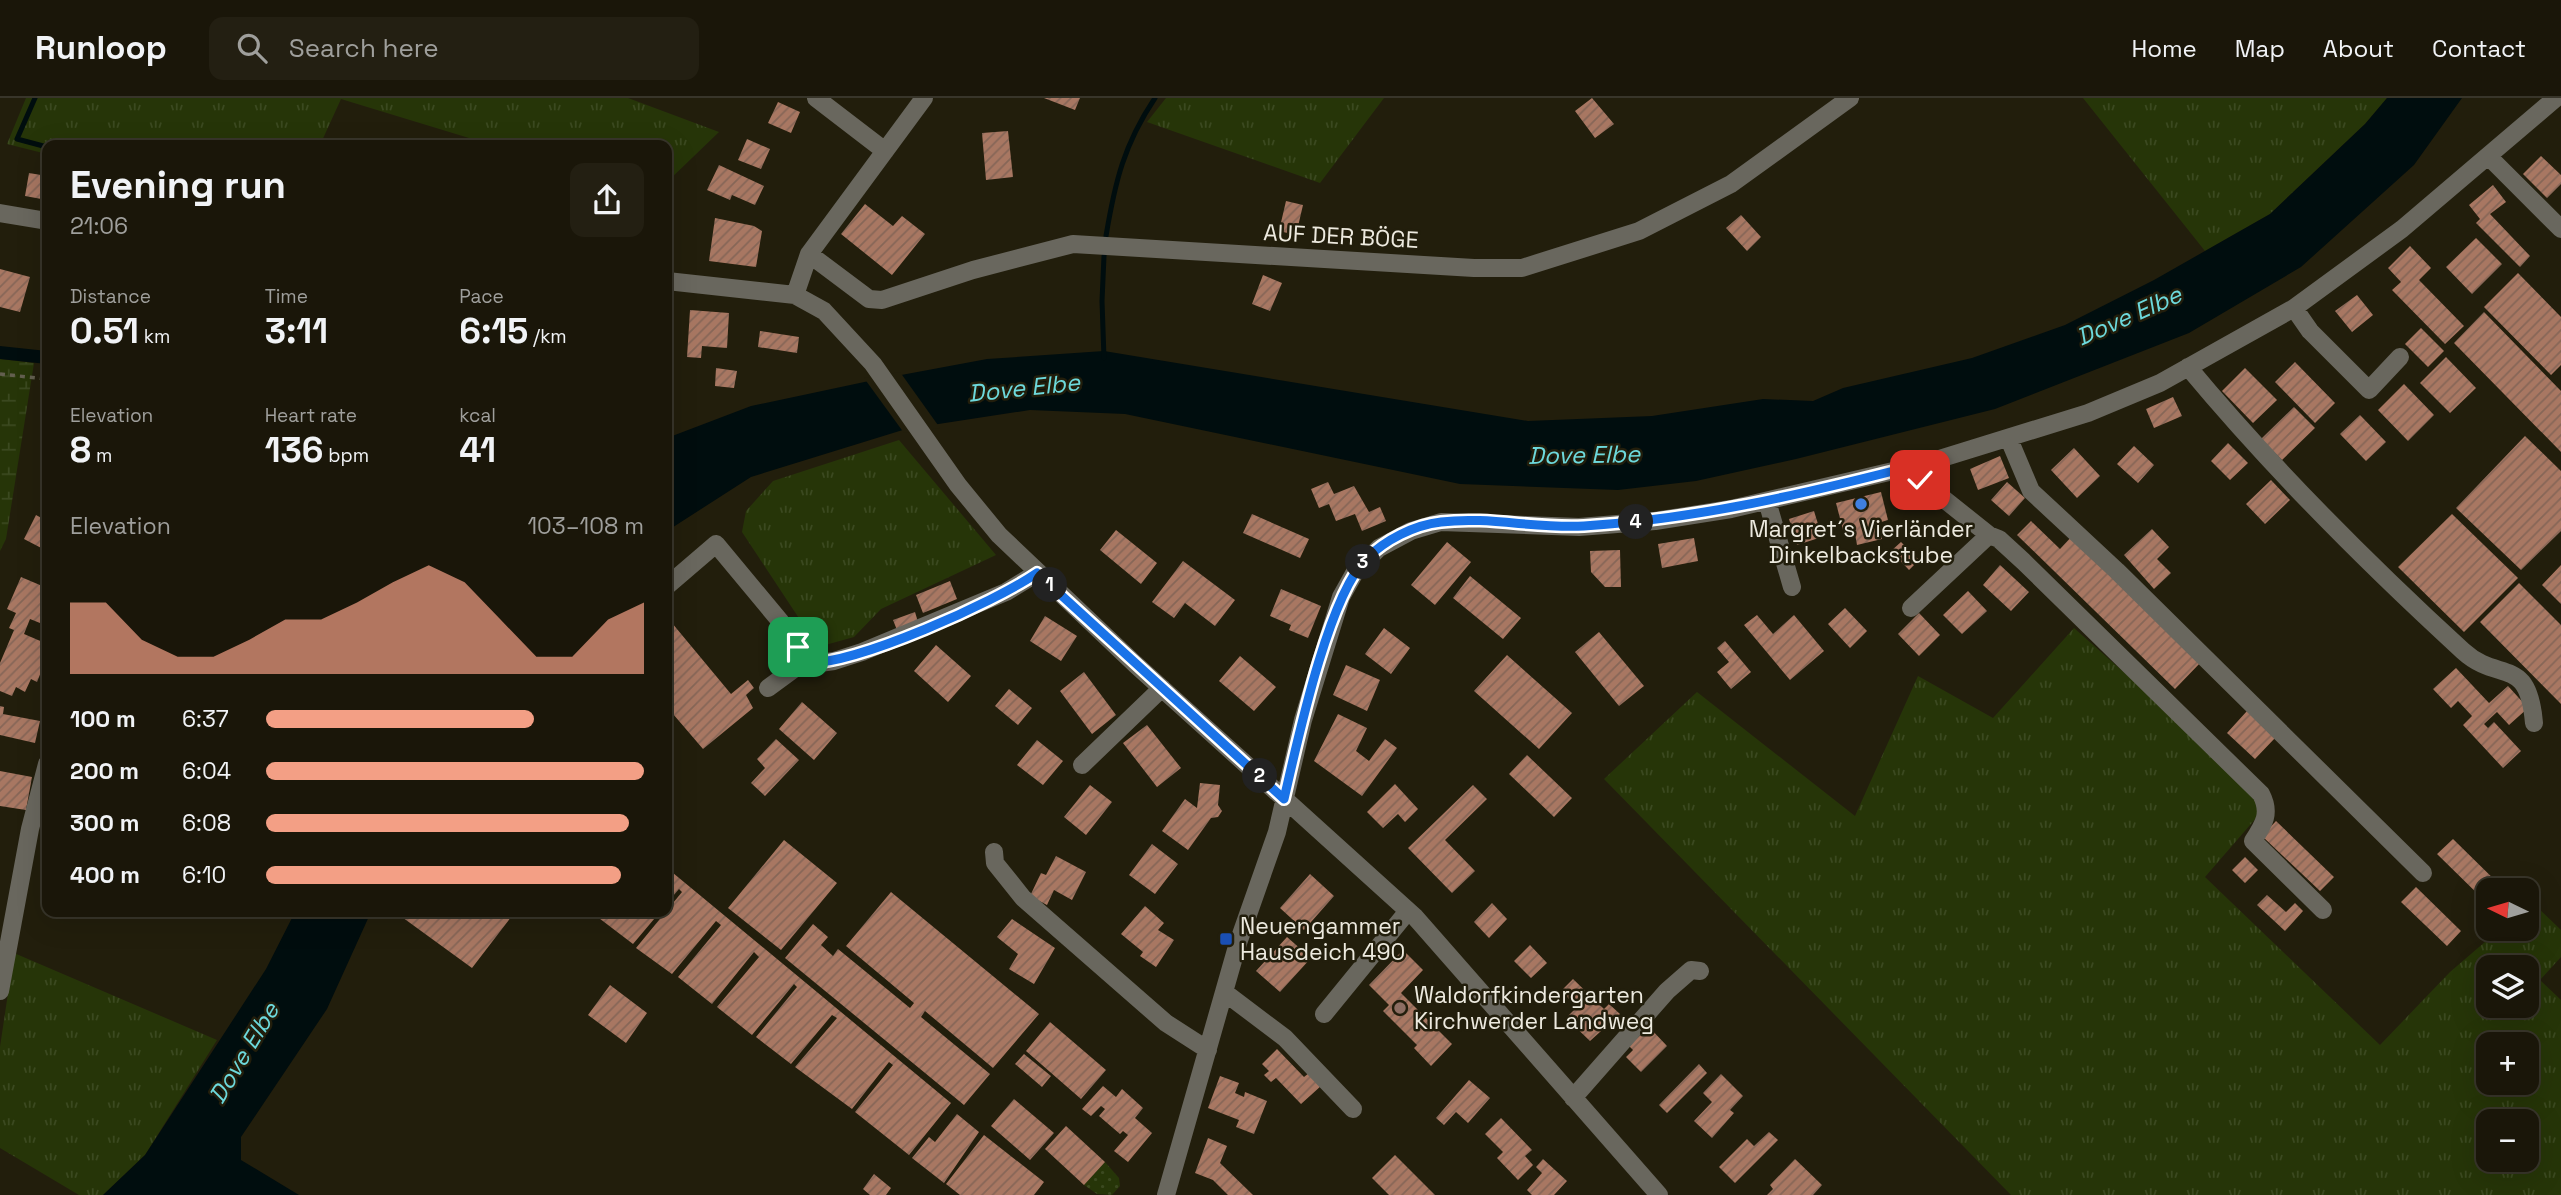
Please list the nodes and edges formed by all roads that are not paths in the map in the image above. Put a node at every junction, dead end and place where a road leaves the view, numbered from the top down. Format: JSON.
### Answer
{"nodes":[{"id":1,"x":816,"y":98,"type":"edge"},
{"id":2,"x":924,"y":98,"type":"edge"},
{"id":3,"x":1850,"y":98,"type":"edge"},
{"id":4,"x":2556,"y":98,"type":"edge"},
{"id":5,"x":884,"y":150,"type":"junction"},
{"id":6,"x":2488,"y":156,"type":"junction"},
{"id":7,"x":0,"y":213,"type":"edge"},
{"id":8,"x":42,"y":220,"type":"edge"},
{"id":9,"x":2561,"y":229,"type":"edge"},
{"id":10,"x":809,"y":254,"type":"junction"},
{"id":11,"x":672,"y":282,"type":"edge"},
{"id":12,"x":795,"y":295,"type":"junction"},
{"id":13,"x":2294,"y":308,"type":"junction"},
{"id":14,"x":2400,"y":357,"type":"dead end"},
{"id":15,"x":2188,"y":367,"type":"junction"},
{"id":16,"x":2009,"y":439,"type":"junction"},
{"id":17,"x":1913,"y":466,"type":"junction"},
{"id":18,"x":1767,"y":501,"type":"junction"},
{"id":19,"x":1989,"y":535,"type":"junction"},
{"id":20,"x":1037,"y":573,"type":"junction"},
{"id":21,"x":672,"y":582,"type":"edge"},
{"id":22,"x":1793,"y":587,"type":"dead end"},
{"id":23,"x":1911,"y":608,"type":"dead end"},
{"id":24,"x":808,"y":663,"type":"junction"},
{"id":25,"x":768,"y":688,"type":"dead end"},
{"id":26,"x":1162,"y":688,"type":"junction"},
{"id":27,"x":2534,"y":723,"type":"dead end"},
{"id":28,"x":1082,"y":765,"type":"dead end"},
{"id":29,"x":42,"y":783,"type":"edge"},
{"id":30,"x":1284,"y":799,"type":"junction"},
{"id":31,"x":994,"y":852,"type":"dead end"},
{"id":32,"x":2423,"y":873,"type":"dead end"},
{"id":33,"x":2323,"y":910,"type":"dead end"},
{"id":34,"x":1408,"y":911,"type":"junction"},
{"id":35,"x":1700,"y":971,"type":"dead end"},
{"id":36,"x":0,"y":991,"type":"edge"},
{"id":37,"x":1224,"y":992,"type":"junction"},
{"id":38,"x":1324,"y":1014,"type":"dead end"},
{"id":39,"x":1208,"y":1049,"type":"junction"},
{"id":40,"x":1573,"y":1098,"type":"junction"},
{"id":41,"x":1353,"y":1109,"type":"dead end"},
{"id":42,"x":1166,"y":1195,"type":"edge"},
{"id":43,"x":1659,"y":1195,"type":"edge"}],
"edges":[{"from":1,"to":5,"type":"street"},
{"from":2,"to":5,"type":"street"},
{"from":3,"to":10,"type":"street","name":"AUF DER BÖGE"},
{"from":4,"to":6,"type":"street"},
{"from":5,"to":10,"type":"street"},
{"from":6,"to":9,"type":"street"},
{"from":6,"to":13,"type":"street"},
{"from":7,"to":8,"type":"street"},
{"from":10,"to":12,"type":"street"},
{"from":11,"to":12,"type":"street"},
{"from":12,"to":20,"type":"street"},
{"from":13,"to":14,"type":"street"},
{"from":13,"to":15,"type":"street"},
{"from":15,"to":16,"type":"street"},
{"from":15,"to":27,"type":"street"},
{"from":16,"to":17,"type":"street"},
{"from":16,"to":32,"type":"street"},
{"from":17,"to":18,"type":"street"},
{"from":17,"to":19,"type":"street"},
{"from":18,"to":22,"type":"street"},
{"from":18,"to":30,"type":"street"},
{"from":19,"to":23,"type":"street"},
{"from":19,"to":33,"type":"street"},
{"from":20,"to":24,"type":"street"},
{"from":20,"to":26,"type":"street"},
{"from":21,"to":24,"type":"street"},
{"from":24,"to":25,"type":"street"},
{"from":26,"to":28,"type":"street"},
{"from":26,"to":30,"type":"street"},
{"from":29,"to":36,"type":"street"},
{"from":30,"to":34,"type":"street"},
{"from":30,"to":37,"type":"street"},
{"from":31,"to":39,"type":"street"},
{"from":34,"to":38,"type":"street"},
{"from":34,"to":40,"type":"street"},
{"from":35,"to":40,"type":"street"},
{"from":37,"to":39,"type":"street"},
{"from":37,"to":41,"type":"street"},
{"from":39,"to":42,"type":"street"},
{"from":40,"to":43,"type":"street"}]}
